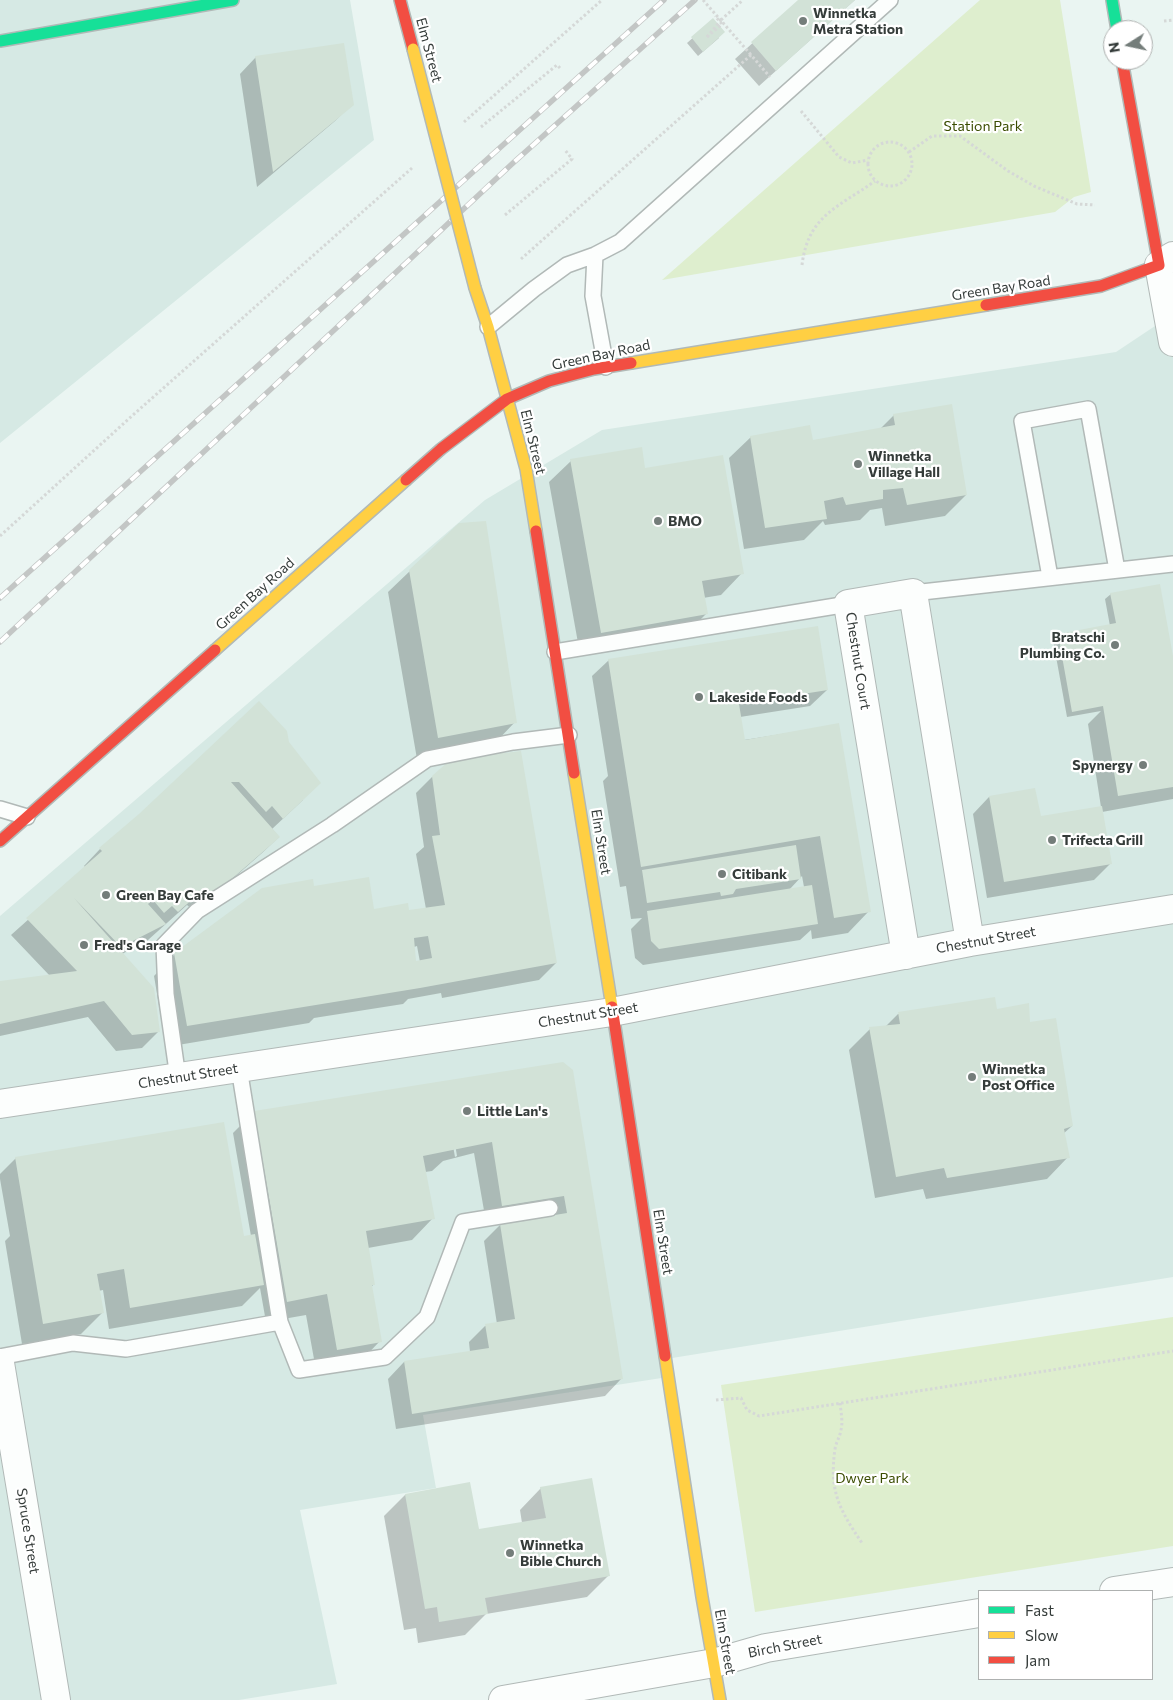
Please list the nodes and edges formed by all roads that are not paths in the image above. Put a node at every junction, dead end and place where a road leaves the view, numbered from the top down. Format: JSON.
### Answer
{"nodes":[{"id":1,"x":234,"y":0,"type":"edge"},
{"id":2,"x":400,"y":0,"type":"edge"},
{"id":3,"x":890,"y":0,"type":"edge"},
{"id":4,"x":1112,"y":0,"type":"edge"},
{"id":5,"x":1115,"y":20,"type":"edge"},
{"id":6,"x":0,"y":42,"type":"edge"},
{"id":7,"x":1124,"y":70,"type":"edge"},
{"id":8,"x":595,"y":256,"type":"junction"},
{"id":9,"x":1166,"y":260,"type":"edge"},
{"id":10,"x":488,"y":328,"type":"junction"},
{"id":11,"x":1173,"y":342,"type":"edge"},
{"id":12,"x":606,"y":367,"type":"junction"},
{"id":13,"x":507,"y":399,"type":"junction"},
{"id":14,"x":1173,"y":564,"type":"edge"},
{"id":15,"x":1117,"y":570,"type":"junction"},
{"id":16,"x":1050,"y":577,"type":"junction"},
{"id":17,"x":913,"y":593,"type":"junction"},
{"id":18,"x":848,"y":604,"type":"junction"},
{"id":19,"x":555,"y":652,"type":"junction"},
{"id":20,"x":569,"y":736,"type":"junction"},
{"id":21,"x":0,"y":809,"type":"edge"},
{"id":22,"x":27,"y":818,"type":"junction"},
{"id":23,"x":0,"y":841,"type":"edge"},
{"id":24,"x":1173,"y":909,"type":"edge"},
{"id":25,"x":970,"y":942,"type":"junction"},
{"id":26,"x":906,"y":955,"type":"junction"},
{"id":27,"x":612,"y":1012,"type":"junction"},
{"id":28,"x":239,"y":1068,"type":"junction"},
{"id":29,"x":178,"y":1078,"type":"junction"},
{"id":30,"x":0,"y":1104,"type":"edge"},
{"id":31,"x":550,"y":1208,"type":"dead end"},
{"id":32,"x":280,"y":1322,"type":"junction"},
{"id":33,"x":0,"y":1357,"type":"edge"},
{"id":34,"x":0,"y":1362,"type":"edge"},
{"id":35,"x":1173,"y":1582,"type":"edge"},
{"id":36,"x":1121,"y":1590,"type":"edge"},
{"id":37,"x":978,"y":1613,"type":"edge"},
{"id":38,"x":714,"y":1662,"type":"junction"},
{"id":39,"x":56,"y":1700,"type":"edge"},
{"id":40,"x":503,"y":1700,"type":"edge"},
{"id":41,"x":720,"y":1700,"type":"edge"}],
"edges":[{"from":1,"to":6,"type":"street"},
{"from":2,"to":10,"type":"street","name":"Elm Street","bridge":true},
{"from":3,"to":8,"type":"lane"},
{"from":4,"to":5,"type":"street"},
{"from":7,"to":9,"type":"street"},
{"from":8,"to":10,"type":"lane"},
{"from":8,"to":12,"type":"lane"},
{"from":9,"to":11,"type":"street"},
{"from":9,"to":12,"type":"street","name":"Green Bay Road"},
{"from":10,"to":13,"type":"street","name":"Elm Street"},
{"from":12,"to":13,"type":"street","name":"Green Bay Road"},
{"from":13,"to":19,"type":"street","name":"Elm Street"},
{"from":13,"to":22,"type":"street","name":"Green Bay Road"},
{"from":14,"to":15,"type":"lane"},
{"from":15,"to":16,"type":"lane"},
{"from":15,"to":16,"type":"lane"},
{"from":16,"to":17,"type":"lane"},
{"from":17,"to":18,"type":"street","name":"Chestnut Court"},
{"from":17,"to":25,"type":"street"},
{"from":18,"to":19,"type":"lane"},
{"from":18,"to":26,"type":"street","name":"Chestnut Court"},
{"from":19,"to":20,"type":"street","name":"Elm Street"},
{"from":20,"to":27,"type":"street","name":"Elm Street"},
{"from":20,"to":29,"type":"lane"},
{"from":21,"to":22,"type":"lane"},
{"from":22,"to":23,"type":"street","name":"Green Bay Road"},
{"from":24,"to":25,"type":"street","name":"Chestnut Street"},
{"from":25,"to":26,"type":"street","name":"Chestnut Street"},
{"from":26,"to":27,"type":"street","name":"Chestnut Street"},
{"from":27,"to":28,"type":"street","name":"Chestnut Street"},
{"from":27,"to":38,"type":"street","name":"Elm Street"},
{"from":28,"to":29,"type":"street","name":"Chestnut Street"},
{"from":28,"to":32,"type":"lane"},
{"from":29,"to":30,"type":"street","name":"Chestnut Street"},
{"from":31,"to":32,"type":"lane"},
{"from":32,"to":33,"type":"lane"},
{"from":34,"to":39,"type":"street","name":"Spruce Street"},
{"from":35,"to":36,"type":"street"},
{"from":37,"to":38,"type":"street","name":"Birch Street"},
{"from":38,"to":40,"type":"street","name":"Birch Street"},
{"from":38,"to":41,"type":"street","name":"Elm Street"}]}
